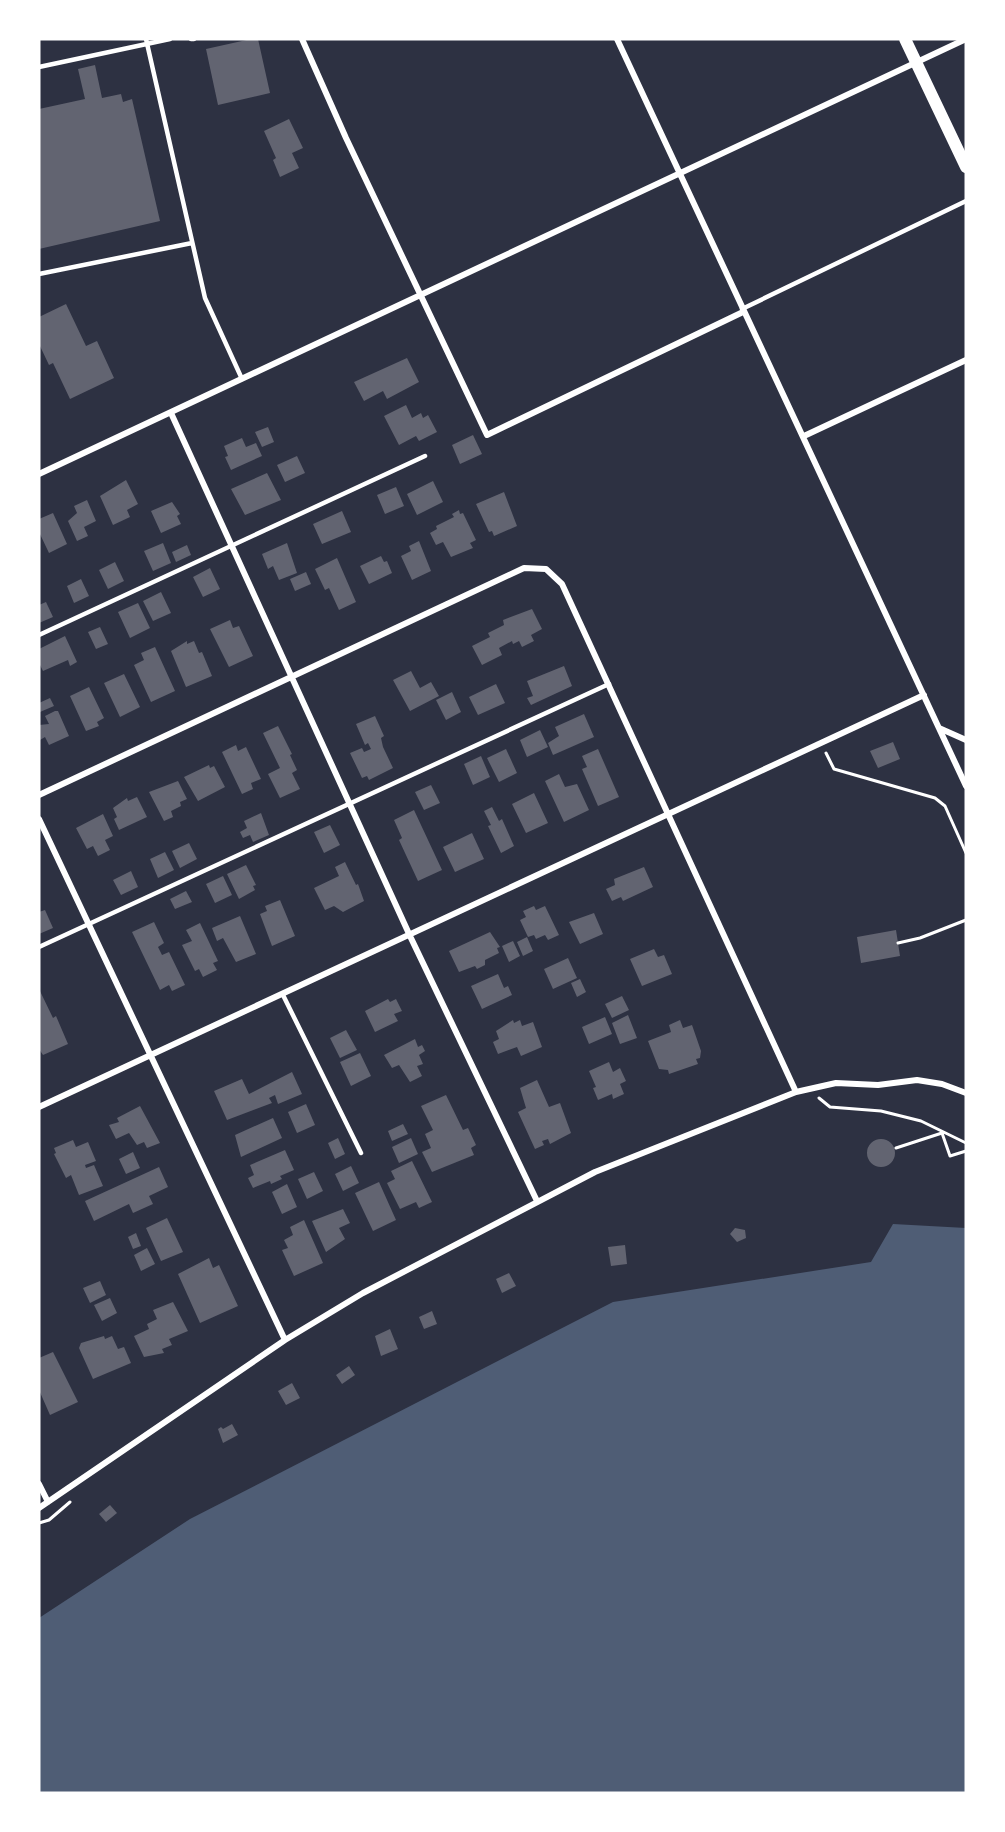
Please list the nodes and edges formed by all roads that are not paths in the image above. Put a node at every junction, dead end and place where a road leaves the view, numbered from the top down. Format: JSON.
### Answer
{"nodes":[{"id":1,"x":170,"y":39,"type":"edge"},
{"id":2,"x":302,"y":39,"type":"edge"},
{"id":3,"x":617,"y":39,"type":"edge"},
{"id":4,"x":905,"y":39,"type":"edge"},
{"id":5,"x":966,"y":39,"type":"edge"},
{"id":6,"x":146,"y":41,"type":"edge"},
{"id":7,"x":916,"y":63,"type":"junction"},
{"id":8,"x":39,"y":67,"type":"edge"},
{"id":9,"x":966,"y":166,"type":"edge"},
{"id":10,"x":681,"y":173,"type":"junction"},
{"id":11,"x":966,"y":201,"type":"edge"},
{"id":12,"x":192,"y":243,"type":"junction"},
{"id":13,"x":39,"y":274,"type":"edge"},
{"id":14,"x":420,"y":294,"type":"junction"},
{"id":15,"x":742,"y":310,"type":"junction"},
{"id":16,"x":966,"y":360,"type":"edge"},
{"id":17,"x":242,"y":379,"type":"junction"},
{"id":18,"x":171,"y":413,"type":"junction"},
{"id":19,"x":804,"y":436,"type":"junction"},
{"id":20,"x":425,"y":456,"type":"dead end"},
{"id":21,"x":39,"y":474,"type":"edge"},
{"id":22,"x":229,"y":546,"type":"junction"},
{"id":23,"x":39,"y":635,"type":"edge"},
{"id":24,"x":292,"y":678,"type":"junction"},
{"id":25,"x":609,"y":684,"type":"junction"},
{"id":26,"x":924,"y":695,"type":"junction"},
{"id":27,"x":938,"y":728,"type":"junction"},
{"id":28,"x":966,"y":740,"type":"edge"},
{"id":29,"x":966,"y":786,"type":"edge"},
{"id":30,"x":39,"y":795,"type":"edge"},
{"id":31,"x":348,"y":804,"type":"junction"},
{"id":32,"x":668,"y":814,"type":"junction"},
{"id":33,"x":39,"y":819,"type":"edge"},
{"id":34,"x":90,"y":924,"type":"junction"},
{"id":35,"x":410,"y":936,"type":"junction"},
{"id":36,"x":39,"y":947,"type":"edge"},
{"id":37,"x":283,"y":995,"type":"junction"},
{"id":38,"x":150,"y":1056,"type":"junction"},
{"id":39,"x":796,"y":1092,"type":"junction"},
{"id":40,"x":966,"y":1093,"type":"edge"},
{"id":41,"x":39,"y":1107,"type":"edge"},
{"id":42,"x":361,"y":1153,"type":"dead end"},
{"id":43,"x":537,"y":1201,"type":"junction"},
{"id":44,"x":285,"y":1340,"type":"junction"},
{"id":45,"x":39,"y":1484,"type":"edge"},
{"id":46,"x":48,"y":1502,"type":"junction"},
{"id":47,"x":39,"y":1508,"type":"edge"}],
"edges":[{"from":1,"to":6,"type":"lane"},
{"from":2,"to":14,"type":"street"},
{"from":3,"to":10,"type":"street"},
{"from":4,"to":7,"type":"main road"},
{"from":5,"to":7,"type":"street"},
{"from":6,"to":8,"type":"lane"},
{"from":6,"to":12,"type":"lane"},
{"from":7,"to":9,"type":"main road"},
{"from":7,"to":10,"type":"street"},
{"from":10,"to":14,"type":"street"},
{"from":10,"to":15,"type":"street"},
{"from":11,"to":15,"type":"lane"},
{"from":12,"to":13,"type":"lane"},
{"from":12,"to":17,"type":"lane"},
{"from":14,"to":15,"type":"street"},
{"from":14,"to":17,"type":"street"},
{"from":15,"to":19,"type":"street"},
{"from":16,"to":19,"type":"street"},
{"from":17,"to":18,"type":"street"},
{"from":18,"to":21,"type":"street"},
{"from":18,"to":22,"type":"street"},
{"from":19,"to":26,"type":"street"},
{"from":20,"to":22,"type":"lane"},
{"from":22,"to":23,"type":"lane"},
{"from":22,"to":24,"type":"street"},
{"from":24,"to":25,"type":"street"},
{"from":24,"to":30,"type":"street"},
{"from":24,"to":31,"type":"street"},
{"from":25,"to":31,"type":"lane"},
{"from":25,"to":32,"type":"street"},
{"from":26,"to":27,"type":"street"},
{"from":26,"to":32,"type":"street"},
{"from":27,"to":28,"type":"street"},
{"from":27,"to":29,"type":"street"},
{"from":31,"to":34,"type":"lane"},
{"from":31,"to":35,"type":"street"},
{"from":32,"to":35,"type":"street"},
{"from":32,"to":39,"type":"street"},
{"from":33,"to":34,"type":"street"},
{"from":34,"to":36,"type":"lane"},
{"from":34,"to":38,"type":"street"},
{"from":35,"to":37,"type":"street"},
{"from":35,"to":43,"type":"street"},
{"from":37,"to":38,"type":"street"},
{"from":37,"to":42,"type":"lane"},
{"from":38,"to":41,"type":"street"},
{"from":38,"to":44,"type":"street"},
{"from":39,"to":40,"type":"street"},
{"from":39,"to":43,"type":"street"},
{"from":43,"to":44,"type":"street"},
{"from":44,"to":46,"type":"street"},
{"from":45,"to":46,"type":"street"},
{"from":46,"to":47,"type":"street"}]}
